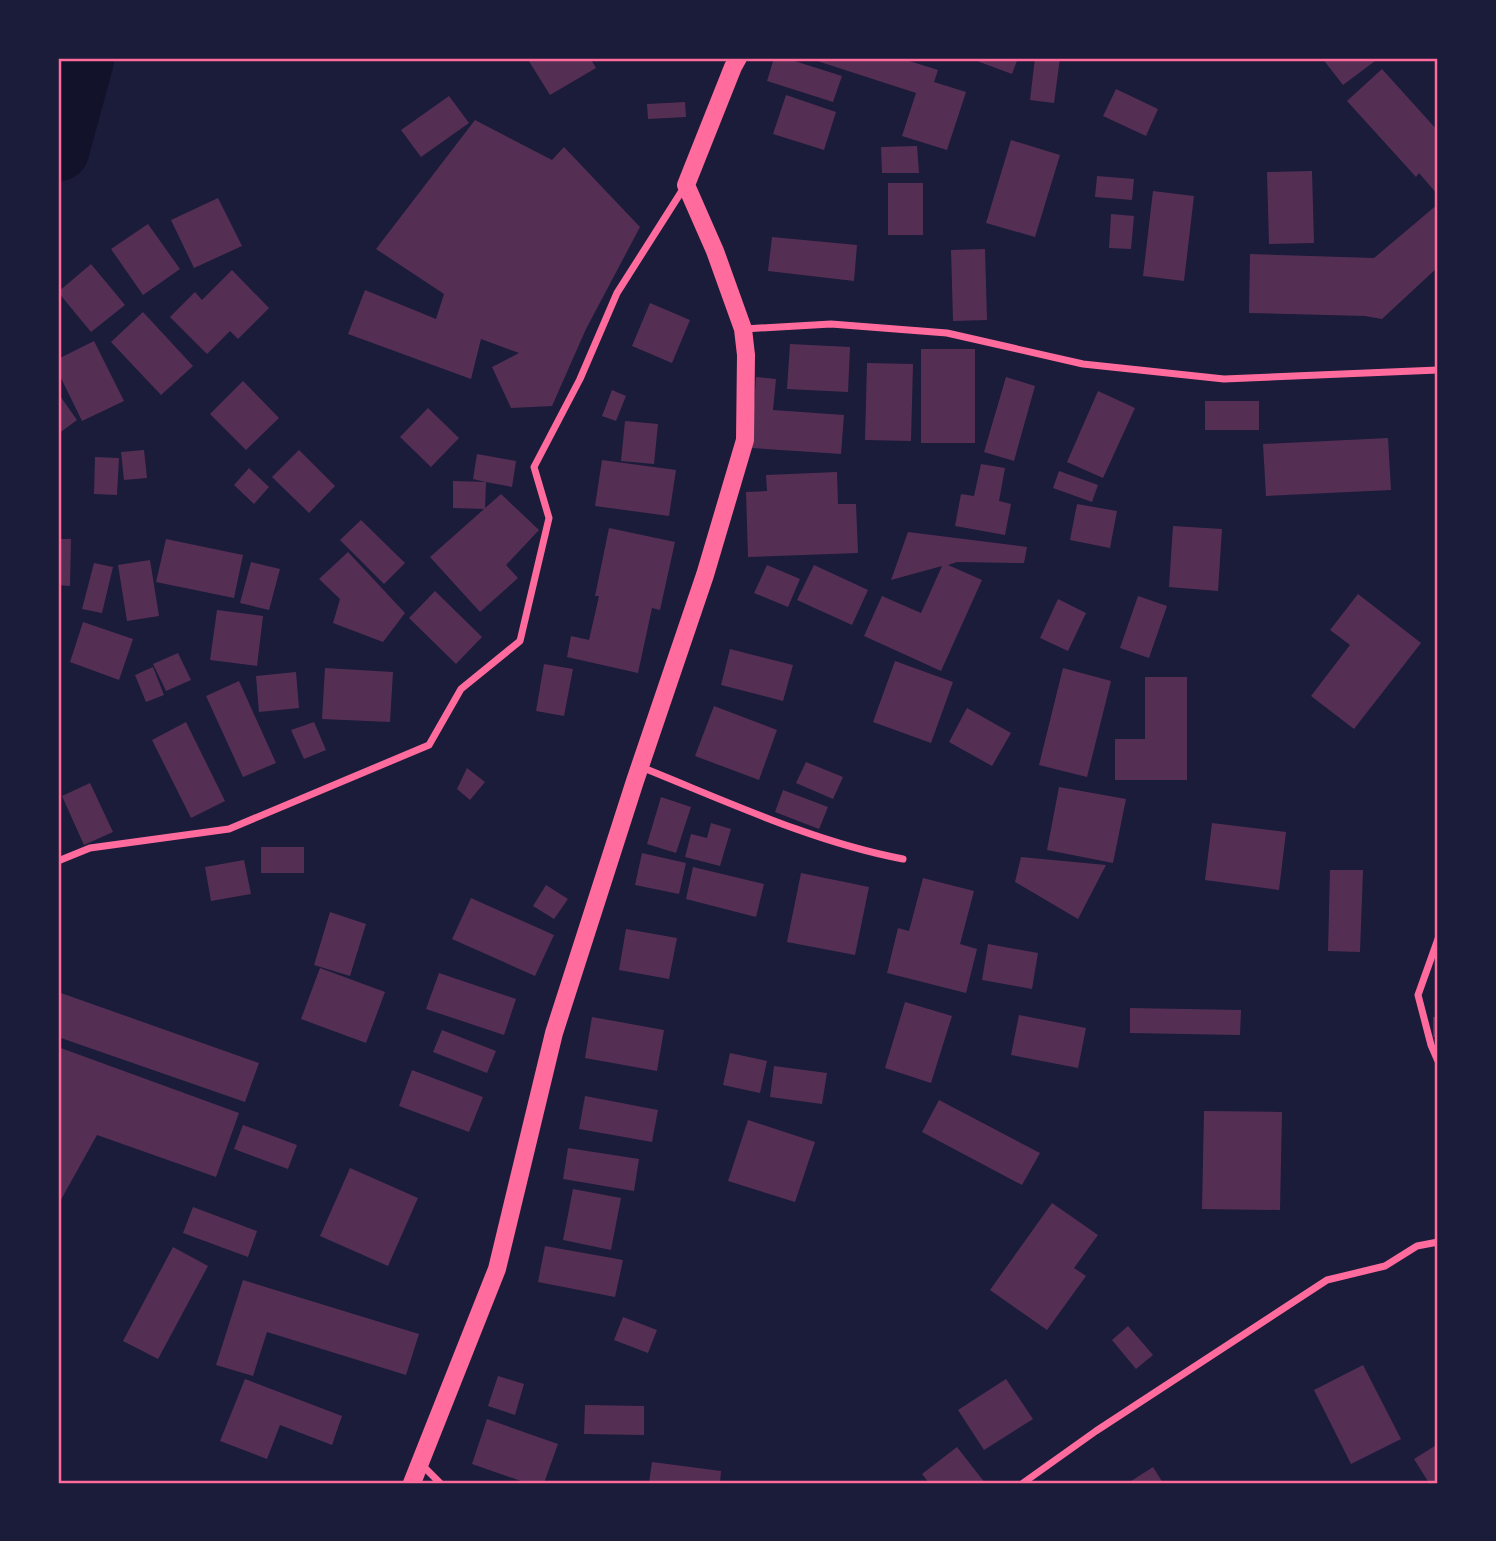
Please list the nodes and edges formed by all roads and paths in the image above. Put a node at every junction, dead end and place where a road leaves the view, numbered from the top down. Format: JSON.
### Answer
{"nodes":[{"id":1,"x":738,"y":58,"type":"edge"},
{"id":2,"x":686,"y":185,"type":"junction"},
{"id":3,"x":743,"y":329,"type":"junction"},
{"id":4,"x":1438,"y":370,"type":"edge"},
{"id":5,"x":640,"y":767,"type":"junction"},
{"id":6,"x":904,"y":859,"type":"dead end"},
{"id":7,"x":58,"y":862,"type":"edge"},
{"id":8,"x":1438,"y":939,"type":"edge"},
{"id":9,"x":1438,"y":1061,"type":"edge"},
{"id":10,"x":1438,"y":1242,"type":"edge"},
{"id":11,"x":420,"y":1463,"type":"junction"},
{"id":12,"x":412,"y":1483,"type":"edge"},
{"id":13,"x":440,"y":1483,"type":"edge"},
{"id":14,"x":1023,"y":1483,"type":"edge"}],
"edges":[{"from":1,"to":2,"type":"main road"},
{"from":2,"to":3,"type":"main road"},
{"from":2,"to":7,"type":"street"},
{"from":3,"to":4,"type":"street"},
{"from":3,"to":5,"type":"main road"},
{"from":5,"to":6,"type":"street"},
{"from":5,"to":11,"type":"main road"},
{"from":8,"to":9,"type":"street"},
{"from":10,"to":14,"type":"street"},
{"from":11,"to":12,"type":"main road"},
{"from":11,"to":13,"type":"street"}]}
